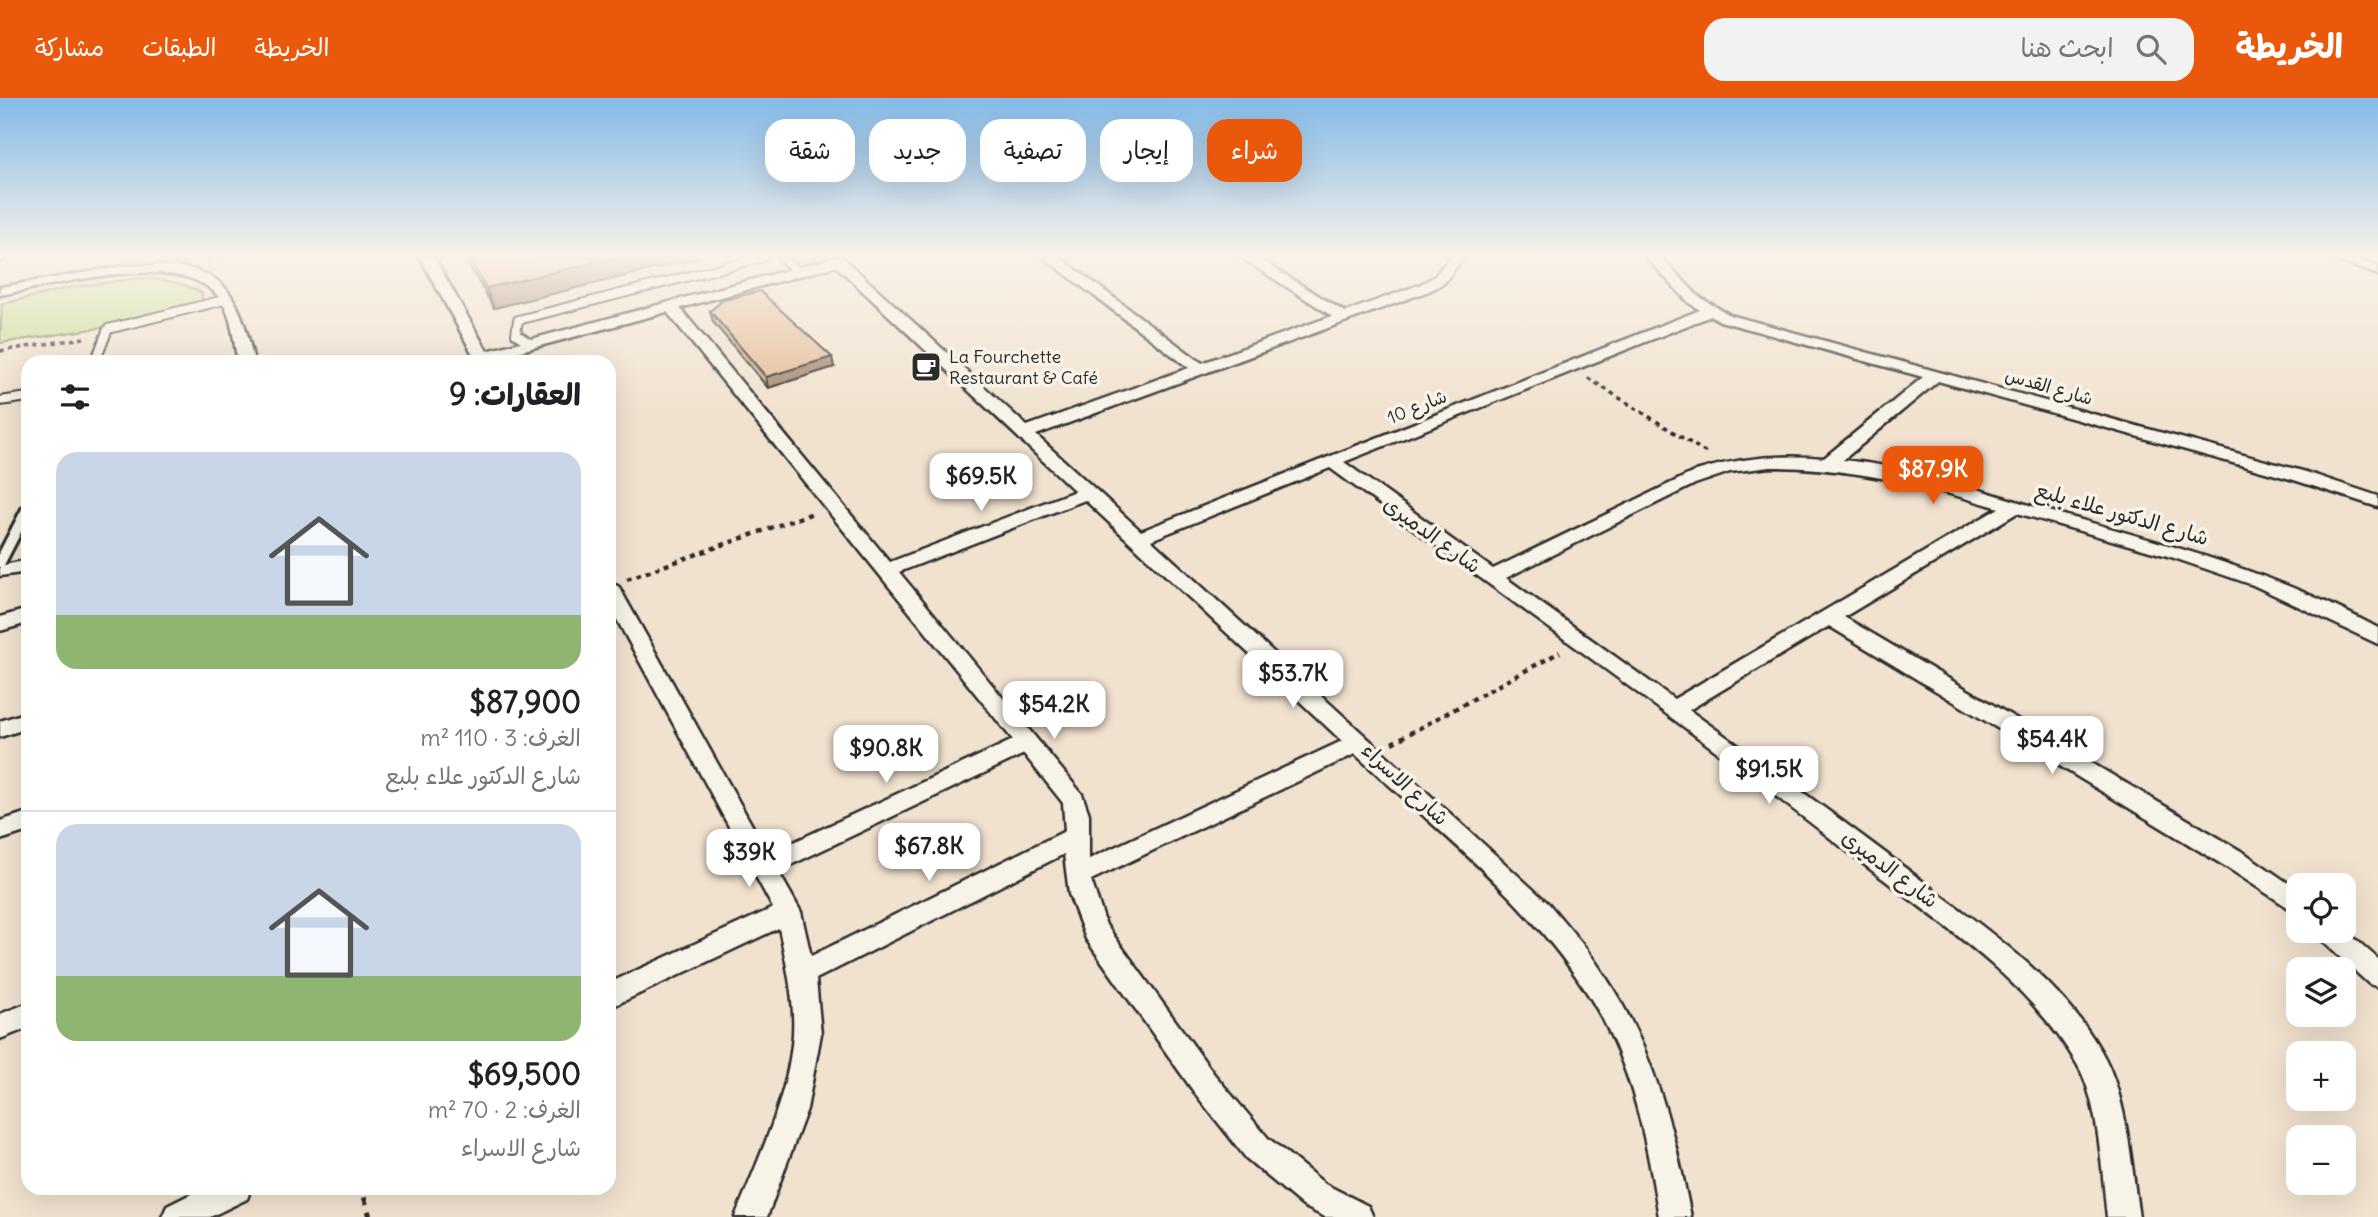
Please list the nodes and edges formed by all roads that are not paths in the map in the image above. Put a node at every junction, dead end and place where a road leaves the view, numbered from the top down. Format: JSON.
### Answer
{"nodes":[{"id":1,"x":188,"y":309,"type":"edge"},
{"id":2,"x":231,"y":309,"type":"edge"},
{"id":3,"x":456,"y":309,"type":"edge"},
{"id":4,"x":559,"y":309,"type":"edge"},
{"id":5,"x":663,"y":309,"type":"edge"},
{"id":6,"x":673,"y":309,"type":"edge"},
{"id":7,"x":891,"y":309,"type":"edge"},
{"id":8,"x":1120,"y":309,"type":"edge"},
{"id":9,"x":1331,"y":309,"type":"edge"},
{"id":10,"x":1368,"y":309,"type":"edge"},
{"id":11,"x":1707,"y":309,"type":"edge"},
{"id":12,"x":1710,"y":311,"type":"junction"},
{"id":13,"x":1345,"y":318,"type":"junction"},
{"id":14,"x":531,"y":344,"type":"junction"},
{"id":15,"x":99,"y":355,"type":"edge"},
{"id":16,"x":244,"y":355,"type":"edge"},
{"id":17,"x":481,"y":355,"type":"edge"},
{"id":18,"x":499,"y":355,"type":"edge"},
{"id":19,"x":1202,"y":370,"type":"junction"},
{"id":20,"x":1936,"y":375,"type":"junction"},
{"id":21,"x":21,"y":398,"type":"edge"},
{"id":22,"x":0,"y":401,"type":"edge"},
{"id":23,"x":1025,"y":433,"type":"junction"},
{"id":24,"x":1331,"y":461,"type":"junction"},
{"id":25,"x":1828,"y":464,"type":"junction"},
{"id":26,"x":1089,"y":492,"type":"junction"},
{"id":27,"x":2378,"y":502,"type":"edge"},
{"id":28,"x":2014,"y":507,"type":"junction"},
{"id":29,"x":21,"y":524,"type":"edge"},
{"id":30,"x":1139,"y":538,"type":"junction"},
{"id":31,"x":21,"y":567,"type":"edge"},
{"id":32,"x":2,"y":568,"type":"edge"},
{"id":33,"x":887,"y":570,"type":"junction"},
{"id":34,"x":1491,"y":578,"type":"junction"},
{"id":35,"x":616,"y":586,"type":"edge"},
{"id":36,"x":21,"y":617,"type":"edge"},
{"id":37,"x":1829,"y":617,"type":"junction"},
{"id":38,"x":0,"y":624,"type":"edge"},
{"id":39,"x":2378,"y":637,"type":"edge"},
{"id":40,"x":1672,"y":710,"type":"junction"},
{"id":41,"x":21,"y":722,"type":"edge"},
{"id":42,"x":0,"y":729,"type":"edge"},
{"id":43,"x":1027,"y":743,"type":"junction"},
{"id":44,"x":1366,"y":748,"type":"junction"},
{"id":45,"x":21,"y":824,"type":"edge"},
{"id":46,"x":0,"y":831,"type":"edge"},
{"id":47,"x":1077,"y":836,"type":"junction"},
{"id":48,"x":763,"y":867,"type":"junction"},
{"id":49,"x":1077,"y":876,"type":"junction"},
{"id":50,"x":2286,"y":896,"type":"edge"},
{"id":51,"x":788,"y":912,"type":"junction"},
{"id":52,"x":2342,"y":943,"type":"edge"},
{"id":53,"x":802,"y":973,"type":"junction"},
{"id":54,"x":2378,"y":976,"type":"edge"},
{"id":55,"x":616,"y":993,"type":"edge"},
{"id":56,"x":21,"y":1018,"type":"edge"},
{"id":57,"x":0,"y":1027,"type":"edge"},
{"id":58,"x":222,"y":1195,"type":"edge"},
{"id":59,"x":178,"y":1217,"type":"edge"},
{"id":60,"x":751,"y":1217,"type":"edge"},
{"id":61,"x":1357,"y":1217,"type":"edge"},
{"id":62,"x":1675,"y":1217,"type":"edge"},
{"id":63,"x":2123,"y":1217,"type":"edge"}],
"edges":[{"from":1,"to":15,"type":"lane"},
{"from":2,"to":16,"type":"street"},
{"from":3,"to":17,"type":"street"},
{"from":4,"to":14,"type":"lane"},
{"from":5,"to":14,"type":"street"},
{"from":6,"to":33,"type":"street"},
{"from":7,"to":23,"type":"street","name":"شارع الاسراء"},
{"from":8,"to":19,"type":"street"},
{"from":9,"to":13,"type":"street"},
{"from":10,"to":13,"type":"street"},
{"from":11,"to":12,"type":"street","name":"شارع القدس"},
{"from":12,"to":20,"type":"street","name":"شارع القدس"},
{"from":12,"to":24,"type":"street","name":"شارع 10"},
{"from":13,"to":19,"type":"street"},
{"from":14,"to":18,"type":"street"},
{"from":19,"to":23,"type":"street"},
{"from":20,"to":25,"type":"street"},
{"from":20,"to":27,"type":"street","name":"شارع القدس"},
{"from":21,"to":22,"type":"lane"},
{"from":23,"to":26,"type":"street","name":"شارع الاسراء"},
{"from":24,"to":30,"type":"street","name":"شارع 10"},
{"from":24,"to":34,"type":"street","name":"شارع الدميرى"},
{"from":25,"to":28,"type":"street","name":"شارع الدكتور علاء بلبع"},
{"from":25,"to":34,"type":"street","name":"شارع الدكتور علاء بلبع"},
{"from":26,"to":30,"type":"street","name":"شارع الاسراء"},
{"from":26,"to":33,"type":"street"},
{"from":28,"to":37,"type":"street"},
{"from":28,"to":39,"type":"street","name":"شارع الدكتور علاء بلبع"},
{"from":29,"to":32,"type":"lane"},
{"from":30,"to":44,"type":"street","name":"شارع الاسراء"},
{"from":31,"to":32,"type":"street"},
{"from":33,"to":43,"type":"street"},
{"from":34,"to":40,"type":"street","name":"شارع الدميرى"},
{"from":35,"to":48,"type":"street"},
{"from":36,"to":38,"type":"street"},
{"from":37,"to":40,"type":"street"},
{"from":37,"to":50,"type":"street"},
{"from":40,"to":63,"type":"street","name":"شارع الدميرى"},
{"from":41,"to":42,"type":"street"},
{"from":43,"to":47,"type":"street"},
{"from":43,"to":48,"type":"street"},
{"from":44,"to":49,"type":"street"},
{"from":44,"to":62,"type":"street","name":"شارع الاسراء"},
{"from":45,"to":46,"type":"street"},
{"from":47,"to":49,"type":"street"},
{"from":47,"to":53,"type":"street"},
{"from":48,"to":51,"type":"street"},
{"from":49,"to":61,"type":"street"},
{"from":51,"to":53,"type":"street"},
{"from":51,"to":55,"type":"street"},
{"from":52,"to":54,"type":"street"},
{"from":53,"to":60,"type":"street"},
{"from":56,"to":57,"type":"street"},
{"from":58,"to":59,"type":"street"}]}
